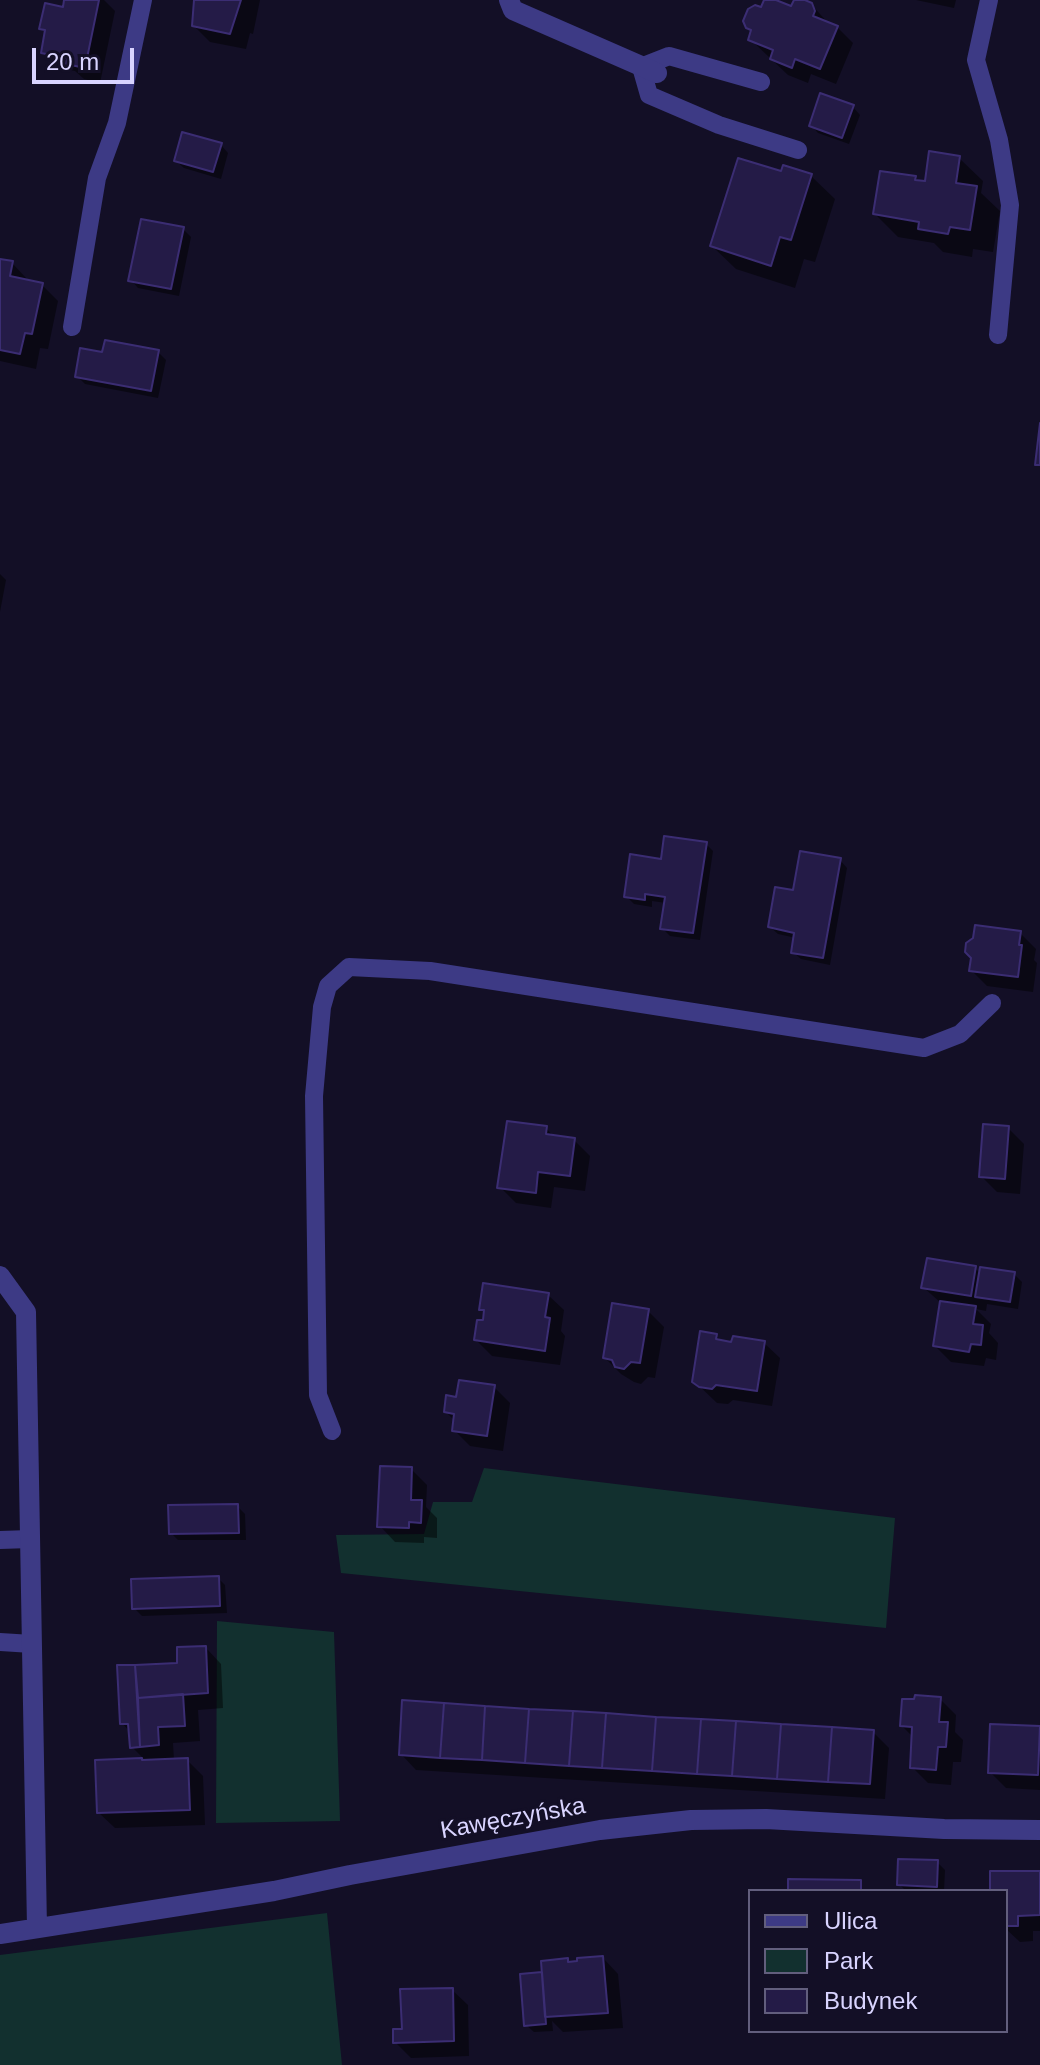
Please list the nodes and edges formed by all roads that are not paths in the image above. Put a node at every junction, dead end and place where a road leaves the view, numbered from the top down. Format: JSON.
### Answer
{"nodes":[{"id":1,"x":143,"y":0,"type":"edge"},
{"id":2,"x":509,"y":0,"type":"edge"},
{"id":3,"x":989,"y":0,"type":"edge"},
{"id":4,"x":649,"y":70,"type":"junction"},
{"id":5,"x":761,"y":82,"type":"dead end"},
{"id":6,"x":798,"y":150,"type":"dead end"},
{"id":7,"x":72,"y":327,"type":"dead end"},
{"id":8,"x":998,"y":335,"type":"dead end"},
{"id":9,"x":992,"y":1003,"type":"dead end"},
{"id":10,"x":0,"y":1276,"type":"edge"},
{"id":11,"x":332,"y":1431,"type":"dead end"},
{"id":12,"x":30,"y":1539,"type":"junction"},
{"id":13,"x":0,"y":1540,"type":"edge"},
{"id":14,"x":0,"y":1642,"type":"edge"},
{"id":15,"x":32,"y":1644,"type":"junction"},
{"id":16,"x":1040,"y":1830,"type":"edge"},
{"id":17,"x":37,"y":1928,"type":"junction"},
{"id":18,"x":0,"y":1934,"type":"edge"}],
"edges":[{"from":1,"to":7,"type":"lane"},
{"from":2,"to":4,"type":"street"},
{"from":3,"to":8,"type":"lane"},
{"from":4,"to":5,"type":"lane"},
{"from":4,"to":6,"type":"lane"},
{"from":9,"to":11,"type":"lane"},
{"from":10,"to":12,"type":"street"},
{"from":12,"to":13,"type":"lane"},
{"from":12,"to":15,"type":"street"},
{"from":14,"to":15,"type":"lane"},
{"from":15,"to":17,"type":"street"},
{"from":16,"to":17,"type":"street","name":"Kawęczyńska"},
{"from":17,"to":18,"type":"street","name":"Kawęczyńska"}]}
